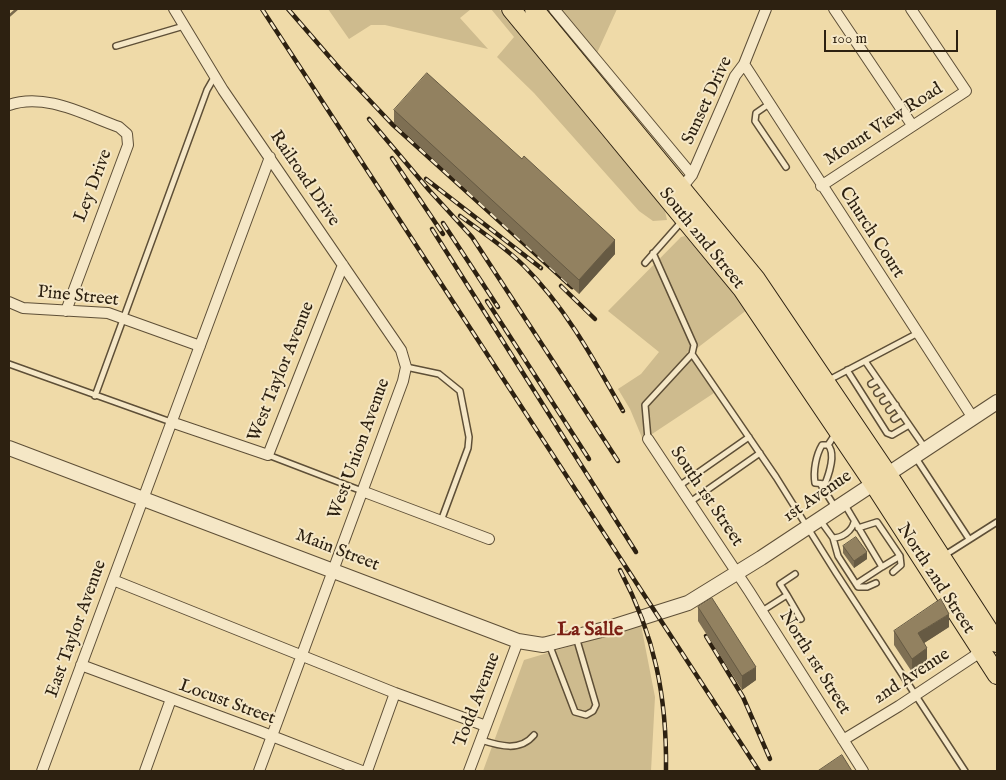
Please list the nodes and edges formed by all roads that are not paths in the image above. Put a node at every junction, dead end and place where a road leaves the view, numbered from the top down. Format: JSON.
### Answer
{"nodes":[{"id":1,"x":174,"y":9,"type":"edge"},
{"id":2,"x":512,"y":9,"type":"edge"},
{"id":3,"x":534,"y":9,"type":"edge"},
{"id":4,"x":554,"y":9,"type":"edge"},
{"id":5,"x":766,"y":9,"type":"edge"},
{"id":6,"x":834,"y":9,"type":"edge"},
{"id":7,"x":911,"y":9,"type":"edge"},
{"id":8,"x":184,"y":26,"type":"junction"},
{"id":9,"x":116,"y":46,"type":"dead end"},
{"id":10,"x":744,"y":64,"type":"junction"},
{"id":11,"x":215,"y":76,"type":"junction"},
{"id":12,"x":769,"y":104,"type":"junction"},
{"id":13,"x":9,"y":105,"type":"edge"},
{"id":14,"x":912,"y":125,"type":"junction"},
{"id":15,"x":270,"y":158,"type":"junction"},
{"id":16,"x":786,"y":167,"type":"dead end"},
{"id":17,"x":821,"y":186,"type":"junction"},
{"id":18,"x":681,"y":188,"type":"junction"},
{"id":19,"x":691,"y":212,"type":"junction"},
{"id":20,"x":653,"y":253,"type":"junction"},
{"id":21,"x":645,"y":263,"type":"dead end"},
{"id":22,"x":343,"y":265,"type":"junction"},
{"id":23,"x":9,"y":302,"type":"edge"},
{"id":24,"x":66,"y":311,"type":"junction"},
{"id":25,"x":123,"y":318,"type":"junction"},
{"id":26,"x":918,"y":333,"type":"junction"},
{"id":27,"x":200,"y":346,"type":"junction"},
{"id":28,"x":692,"y":354,"type":"junction"},
{"id":29,"x":865,"y":361,"type":"junction"},
{"id":30,"x":9,"y":364,"type":"edge"},
{"id":31,"x":406,"y":367,"type":"junction"},
{"id":32,"x":847,"y":370,"type":"junction"},
{"id":33,"x":878,"y":380,"type":"junction"},
{"id":34,"x":826,"y":382,"type":"junction"},
{"id":35,"x":871,"y":384,"type":"dead end"},
{"id":36,"x":884,"y":388,"type":"junction"},
{"id":37,"x":877,"y":393,"type":"dead end"},
{"id":38,"x":94,"y":396,"type":"junction"},
{"id":39,"x":890,"y":397,"type":"junction"},
{"id":40,"x":883,"y":401,"type":"dead end"},
{"id":41,"x":997,"y":402,"type":"edge"},
{"id":42,"x":896,"y":406,"type":"junction"},
{"id":43,"x":889,"y":410,"type":"dead end"},
{"id":44,"x":902,"y":414,"type":"junction"},
{"id":45,"x":973,"y":418,"type":"junction"},
{"id":46,"x":894,"y":420,"type":"dead end"},
{"id":47,"x":171,"y":422,"type":"junction"},
{"id":48,"x":909,"y":425,"type":"junction"},
{"id":49,"x":749,"y":437,"type":"junction"},
{"id":50,"x":833,"y":438,"type":"junction"},
{"id":51,"x":648,"y":440,"type":"joint"},
{"id":52,"x":9,"y":448,"type":"edge"},
{"id":53,"x":760,"y":452,"type":"junction"},
{"id":54,"x":920,"y":452,"type":"junction"},
{"id":55,"x":268,"y":456,"type":"junction"},
{"id":56,"x":880,"y":478,"type":"junction"},
{"id":57,"x":821,"y":485,"type":"junction"},
{"id":58,"x":679,"y":486,"type":"junction"},
{"id":59,"x":362,"y":492,"type":"junction"},
{"id":60,"x":143,"y":498,"type":"junction"},
{"id":61,"x":690,"y":502,"type":"junction"},
{"id":62,"x":839,"y":505,"type":"junction"},
{"id":63,"x":819,"y":519,"type":"junction"},
{"id":64,"x":441,"y":521,"type":"junction"},
{"id":65,"x":854,"y":522,"type":"junction"},
{"id":66,"x":997,"y":522,"type":"edge"},
{"id":67,"x":807,"y":527,"type":"junction"},
{"id":68,"x":858,"y":528,"type":"junction"},
{"id":69,"x":489,"y":538,"type":"dead end"},
{"id":70,"x":833,"y":538,"type":"junction"},
{"id":71,"x":910,"y":539,"type":"junction"},
{"id":72,"x":969,"y":539,"type":"junction"},
{"id":73,"x":895,"y":548,"type":"junction"},
{"id":74,"x":900,"y":556,"type":"junction"},
{"id":75,"x":941,"y":557,"type":"junction"},
{"id":76,"x":882,"y":567,"type":"junction"},
{"id":77,"x":332,"y":569,"type":"junction"},
{"id":78,"x":893,"y":572,"type":"dead end"},
{"id":79,"x":736,"y":573,"type":"junction"},
{"id":80,"x":795,"y":574,"type":"dead end"},
{"id":81,"x":113,"y":580,"type":"junction"},
{"id":82,"x":876,"y":583,"type":"dead end"},
{"id":83,"x":856,"y":584,"type":"junction"},
{"id":84,"x":787,"y":595,"type":"junction"},
{"id":85,"x":762,"y":611,"type":"junction"},
{"id":86,"x":656,"y":613,"type":"joint"},
{"id":87,"x":801,"y":619,"type":"dead end"},
{"id":88,"x":575,"y":637,"type":"junction"},
{"id":89,"x":518,"y":641,"type":"junction"},
{"id":90,"x":549,"y":644,"type":"junction"},
{"id":91,"x":993,"y":644,"type":"edge"},
{"id":92,"x":301,"y":654,"type":"junction"},
{"id":93,"x":81,"y":666,"type":"junction"},
{"id":94,"x":997,"y":675,"type":"edge"},
{"id":95,"x":395,"y":693,"type":"junction"},
{"id":96,"x":915,"y":695,"type":"junction"},
{"id":97,"x":171,"y":699,"type":"junction"},
{"id":98,"x":486,"y":726,"type":"junction"},
{"id":99,"x":534,"y":735,"type":"dead end"},
{"id":100,"x":272,"y":736,"type":"junction"},
{"id":101,"x":481,"y":740,"type":"junction"},
{"id":102,"x":843,"y":740,"type":"junction"},
{"id":103,"x":42,"y":771,"type":"edge"},
{"id":104,"x":145,"y":771,"type":"edge"},
{"id":105,"x":258,"y":771,"type":"edge"},
{"id":106,"x":362,"y":771,"type":"edge"},
{"id":107,"x":367,"y":771,"type":"edge"},
{"id":108,"x":469,"y":771,"type":"edge"},
{"id":109,"x":863,"y":771,"type":"edge"},
{"id":110,"x":965,"y":771,"type":"edge"}],
"edges":[{"from":1,"to":8,"type":"street","name":"Railroad Drive"},
{"from":2,"to":18,"type":"highway","name":"South 2nd Street"},
{"from":3,"to":18,"type":"highway","name":"South 2nd Street"},
{"from":4,"to":18,"type":"street"},
{"from":5,"to":10,"type":"street","name":"Sunset Drive"},
{"from":6,"to":14,"type":"street"},
{"from":7,"to":14,"type":"street","name":"Mount View Road"},
{"from":8,"to":9,"type":"lane"},
{"from":8,"to":11,"type":"street","name":"Railroad Drive"},
{"from":10,"to":12,"type":"street","name":"Church Court"},
{"from":10,"to":18,"type":"street","name":"Sunset Drive"},
{"from":11,"to":15,"type":"street","name":"Railroad Drive"},
{"from":11,"to":25,"type":"lane"},
{"from":12,"to":16,"type":"lane"},
{"from":12,"to":17,"type":"street","name":"Church Court"},
{"from":13,"to":24,"type":"street","name":"Ley Drive"},
{"from":14,"to":17,"type":"street","name":"Mount View Road"},
{"from":15,"to":22,"type":"street","name":"Railroad Drive"},
{"from":15,"to":27,"type":"street"},
{"from":17,"to":26,"type":"street","name":"Church Court"},
{"from":18,"to":19,"type":"highway","name":"South 2nd Street"},
{"from":19,"to":20,"type":"lane"},
{"from":19,"to":34,"type":"highway","name":"South 2nd Street"},
{"from":19,"to":50,"type":"highway","name":"South 2nd Street"},
{"from":20,"to":21,"type":"lane"},
{"from":20,"to":28,"type":"lane"},
{"from":22,"to":31,"type":"street","name":"Railroad Drive"},
{"from":22,"to":55,"type":"street","name":"West Taylor Avenue"},
{"from":23,"to":24,"type":"street","name":"Pine Street"},
{"from":24,"to":25,"type":"street","name":"Pine Street"},
{"from":25,"to":27,"type":"street","name":"Pine Street"},
{"from":25,"to":38,"type":"lane"},
{"from":26,"to":29,"type":"lane"},
{"from":26,"to":45,"type":"street","name":"Church Court"},
{"from":27,"to":47,"type":"street"},
{"from":28,"to":49,"type":"lane"},
{"from":28,"to":51,"type":"lane"},
{"from":29,"to":32,"type":"lane"},
{"from":29,"to":33,"type":"lane"},
{"from":30,"to":38,"type":"lane"},
{"from":31,"to":59,"type":"street","name":"West Union Avenue"},
{"from":31,"to":64,"type":"lane"},
{"from":32,"to":34,"type":"lane"},
{"from":32,"to":48,"type":"lane"},
{"from":33,"to":35,"type":"lane"},
{"from":33,"to":36,"type":"lane"},
{"from":34,"to":56,"type":"highway","name":"South 2nd Street"},
{"from":36,"to":37,"type":"lane"},
{"from":36,"to":39,"type":"lane"},
{"from":38,"to":47,"type":"lane"},
{"from":39,"to":40,"type":"lane"},
{"from":39,"to":42,"type":"lane"},
{"from":41,"to":45,"type":"street","name":"1st Avenue"},
{"from":42,"to":43,"type":"lane"},
{"from":42,"to":44,"type":"lane"},
{"from":44,"to":46,"type":"lane"},
{"from":44,"to":48,"type":"lane"},
{"from":45,"to":54,"type":"street","name":"1st Avenue"},
{"from":47,"to":55,"type":"street","name":"West Taylor Avenue"},
{"from":47,"to":60,"type":"street"},
{"from":48,"to":54,"type":"lane"},
{"from":49,"to":53,"type":"lane"},
{"from":49,"to":58,"type":"lane"},
{"from":50,"to":56,"type":"highway","name":"South 2nd Street"},
{"from":50,"to":57,"type":"lane"},
{"from":50,"to":57,"type":"lane"},
{"from":51,"to":58,"type":"street","name":"South 1st Street"},
{"from":52,"to":60,"type":"street","name":"Main Street"},
{"from":53,"to":61,"type":"lane"},
{"from":53,"to":67,"type":"lane"},
{"from":54,"to":56,"type":"street","name":"1st Avenue"},
{"from":54,"to":72,"type":"lane"},
{"from":55,"to":59,"type":"lane"},
{"from":56,"to":62,"type":"street","name":"1st Avenue"},
{"from":56,"to":71,"type":"highway","name":"North 2nd Street"},
{"from":56,"to":75,"type":"highway","name":"North 2nd Street"},
{"from":57,"to":62,"type":"lane"},
{"from":58,"to":61,"type":"street","name":"South 1st Street"},
{"from":59,"to":64,"type":"street"},
{"from":59,"to":77,"type":"street","name":"West Union Avenue"},
{"from":60,"to":77,"type":"street","name":"Main Street"},
{"from":60,"to":81,"type":"street","name":"East Taylor Avenue"},
{"from":61,"to":79,"type":"street","name":"South 1st Street"},
{"from":62,"to":63,"type":"street","name":"1st Avenue"},
{"from":62,"to":65,"type":"lane"},
{"from":63,"to":67,"type":"street","name":"1st Avenue"},
{"from":63,"to":70,"type":"lane"},
{"from":64,"to":69,"type":"street"},
{"from":65,"to":68,"type":"lane"},
{"from":65,"to":70,"type":"lane"},
{"from":66,"to":72,"type":"lane"},
{"from":67,"to":79,"type":"street","name":"1st Avenue"},
{"from":67,"to":96,"type":"lane"},
{"from":68,"to":73,"type":"lane"},
{"from":68,"to":76,"type":"lane"},
{"from":70,"to":83,"type":"lane"},
{"from":71,"to":73,"type":"lane"},
{"from":71,"to":91,"type":"highway","name":"North 2nd Street"},
{"from":72,"to":75,"type":"lane"},
{"from":73,"to":74,"type":"lane"},
{"from":74,"to":76,"type":"lane"},
{"from":74,"to":78,"type":"lane"},
{"from":75,"to":91,"type":"highway","name":"North 2nd Street"},
{"from":76,"to":83,"type":"lane"},
{"from":77,"to":89,"type":"street","name":"Main Street"},
{"from":77,"to":92,"type":"street","name":"West Union Avenue"},
{"from":79,"to":85,"type":"street","name":"North 1st Street"},
{"from":79,"to":86,"type":"street","name":"1st Avenue"},
{"from":80,"to":84,"type":"lane"},
{"from":81,"to":92,"type":"street"},
{"from":81,"to":93,"type":"street","name":"East Taylor Avenue"},
{"from":82,"to":83,"type":"lane"},
{"from":84,"to":85,"type":"lane"},
{"from":84,"to":87,"type":"lane"},
{"from":85,"to":102,"type":"street","name":"North 1st Street"},
{"from":86,"to":88,"type":"street","name":"Main Street"},
{"from":88,"to":90,"type":"street","name":"Main Street"},
{"from":88,"to":90,"type":"lane"},
{"from":89,"to":90,"type":"street","name":"Main Street"},
{"from":89,"to":98,"type":"street","name":"Todd Avenue"},
{"from":91,"to":94,"type":"highway","name":"North 2nd Street"},
{"from":91,"to":96,"type":"street","name":"2nd Avenue"},
{"from":92,"to":95,"type":"street"},
{"from":92,"to":100,"type":"street","name":"West Union Avenue"},
{"from":93,"to":97,"type":"street","name":"Locust Street"},
{"from":93,"to":103,"type":"street","name":"East Taylor Avenue"},
{"from":95,"to":98,"type":"street"},
{"from":95,"to":107,"type":"street"},
{"from":96,"to":102,"type":"street","name":"2nd Avenue"},
{"from":96,"to":110,"type":"lane"},
{"from":97,"to":100,"type":"street","name":"Locust Street"},
{"from":97,"to":104,"type":"street"},
{"from":98,"to":101,"type":"street","name":"Todd Avenue"},
{"from":99,"to":101,"type":"lane"},
{"from":100,"to":105,"type":"street","name":"West Union Avenue"},
{"from":100,"to":106,"type":"street","name":"Locust Street"},
{"from":101,"to":108,"type":"street","name":"Todd Avenue"},
{"from":102,"to":109,"type":"street","name":"North 1st Street"}]}
